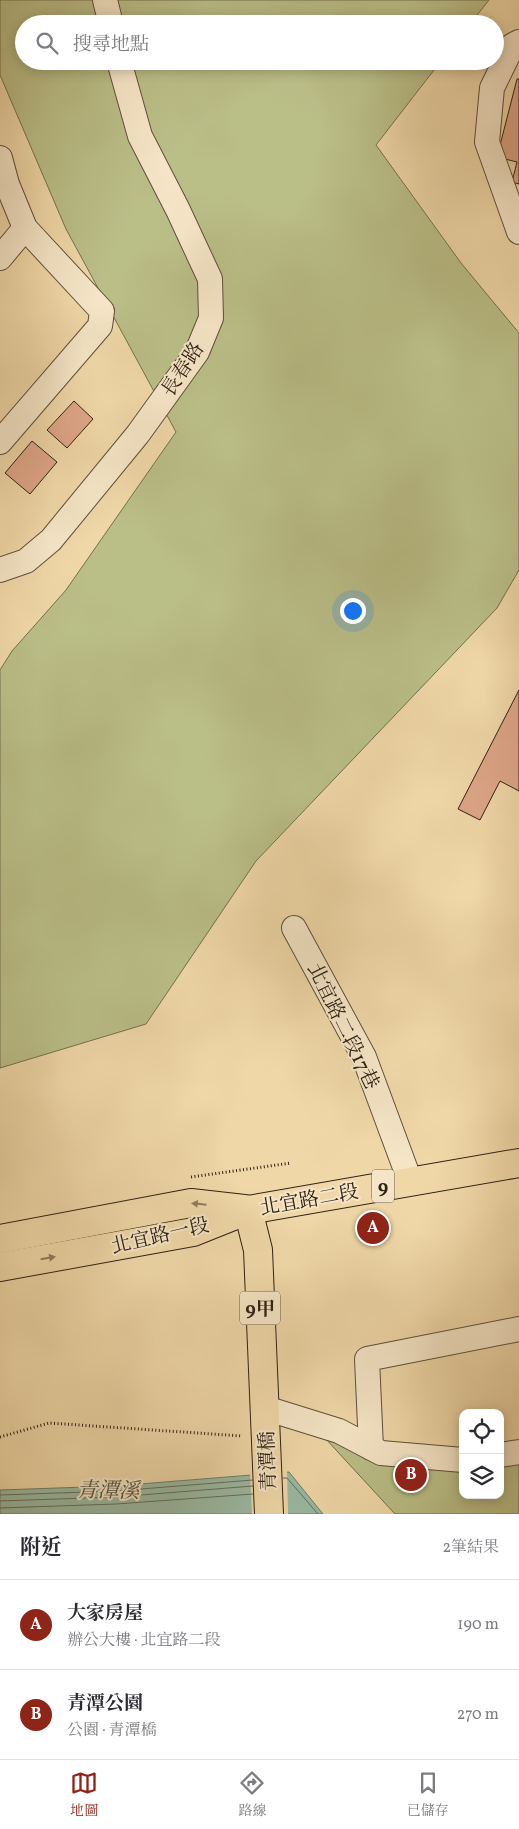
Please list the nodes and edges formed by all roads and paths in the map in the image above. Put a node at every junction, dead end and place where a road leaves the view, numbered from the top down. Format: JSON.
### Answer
{"nodes":[{"id":1,"x":105,"y":0,"type":"edge"},
{"id":2,"x":109,"y":15,"type":"edge"},
{"id":3,"x":519,"y":42,"type":"edge"},
{"id":4,"x":504,"y":63,"type":"edge"},
{"id":5,"x":122,"y":70,"type":"edge"},
{"id":6,"x":501,"y":70,"type":"edge"},
{"id":7,"x":0,"y":158,"type":"edge"},
{"id":8,"x":25,"y":228,"type":"junction"},
{"id":9,"x":519,"y":232,"type":"edge"},
{"id":10,"x":0,"y":258,"type":"edge"},
{"id":11,"x":0,"y":442,"type":"edge"},
{"id":12,"x":0,"y":570,"type":"edge"},
{"id":13,"x":294,"y":928,"type":"dead end"},
{"id":14,"x":291,"y":1163,"type":"dead end"},
{"id":15,"x":519,"y":1163,"type":"edge"},
{"id":16,"x":188,"y":1177,"type":"dead end"},
{"id":17,"x":410,"y":1181,"type":"junction"},
{"id":18,"x":248,"y":1210,"type":"junction"},
{"id":19,"x":0,"y":1239,"type":"edge"},
{"id":20,"x":0,"y":1267,"type":"edge"},
{"id":21,"x":519,"y":1329,"type":"edge"},
{"id":22,"x":265,"y":1408,"type":"junction"},
{"id":23,"x":0,"y":1437,"type":"edge"},
{"id":24,"x":265,"y":1438,"type":"junction"},
{"id":25,"x":371,"y":1448,"type":"junction"},
{"id":26,"x":519,"y":1452,"type":"edge"},
{"id":27,"x":504,"y":1454,"type":"edge"},
{"id":28,"x":459,"y":1460,"type":"edge"},
{"id":29,"x":269,"y":1514,"type":"edge"}],
"edges":[{"from":1,"to":2,"type":"street"},
{"from":3,"to":4,"type":"street"},
{"from":5,"to":12,"type":"street","name":"長春路"},
{"from":6,"to":9,"type":"street"},
{"from":7,"to":8,"type":"street"},
{"from":8,"to":10,"type":"street"},
{"from":8,"to":11,"type":"street"},
{"from":13,"to":17,"type":"street","name":"北宜路二段17巷"},
{"from":14,"to":16,"type":"path"},
{"from":15,"to":17,"type":"main road","name":"北宜路二段","number":"9"},
{"from":17,"to":18,"type":"main road","name":"北宜路二段","number":"9"},
{"from":18,"to":19,"type":"main road","name":"北宜路一段","number":"9","one_way":true},
{"from":20,"to":18,"type":"main road","name":"北宜路一段","number":"9","one_way":true},
{"from":18,"to":22,"type":"main road","number":"9甲"},
{"from":21,"to":25,"type":"street"},
{"from":22,"to":24,"type":"main road","name":"青潭橋","number":"9甲"},
{"from":22,"to":25,"type":"street"},
{"from":23,"to":24,"type":"path"},
{"from":24,"to":29,"type":"main road","name":"青潭橋","number":"9甲"},
{"from":25,"to":28,"type":"street"},
{"from":26,"to":27,"type":"street"}]}
